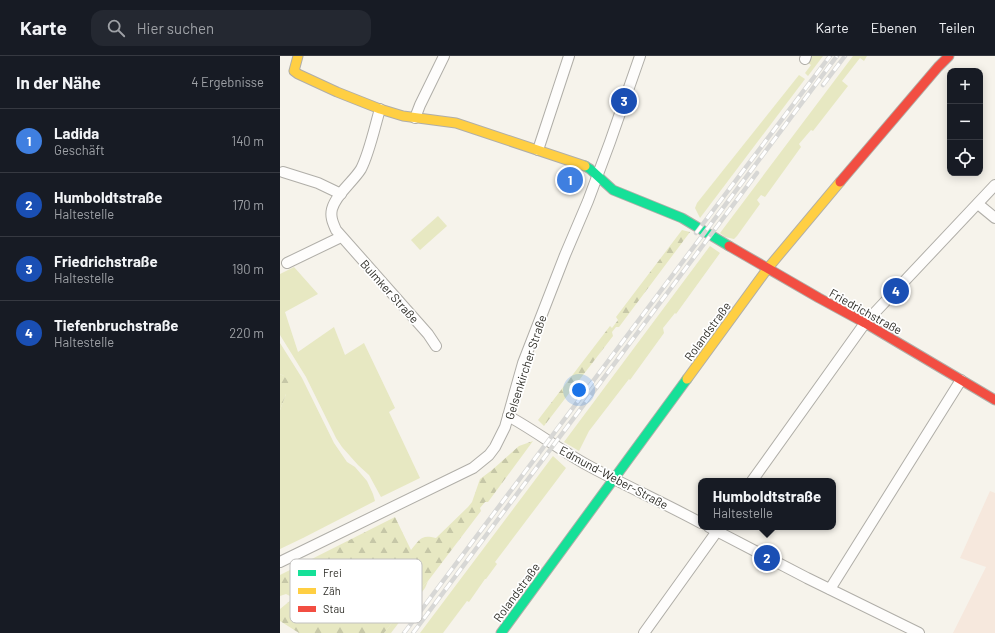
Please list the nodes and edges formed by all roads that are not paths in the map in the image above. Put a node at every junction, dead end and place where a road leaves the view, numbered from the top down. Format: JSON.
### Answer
{"nodes":[{"id":1,"x":298,"y":56,"type":"edge"},
{"id":2,"x":444,"y":56,"type":"edge"},
{"id":3,"x":569,"y":56,"type":"edge"},
{"id":4,"x":640,"y":56,"type":"edge"},
{"id":5,"x":949,"y":56,"type":"edge"},
{"id":6,"x":380,"y":109,"type":"junction"},
{"id":7,"x":415,"y":118,"type":"junction"},
{"id":8,"x":538,"y":150,"type":"junction"},
{"id":9,"x":283,"y":172,"type":"dead end"},
{"id":10,"x":598,"y":176,"type":"junction"},
{"id":11,"x":995,"y":185,"type":"edge"},
{"id":12,"x":342,"y":194,"type":"junction"},
{"id":13,"x":978,"y":204,"type":"junction"},
{"id":14,"x":995,"y":218,"type":"edge"},
{"id":15,"x":341,"y":236,"type":"junction"},
{"id":16,"x":287,"y":263,"type":"dead end"},
{"id":17,"x":768,"y":268,"type":"junction"},
{"id":18,"x":865,"y":323,"type":"junction"},
{"id":19,"x":436,"y":346,"type":"dead end"},
{"id":20,"x":961,"y":380,"type":"junction"},
{"id":21,"x":995,"y":400,"type":"edge"},
{"id":22,"x":508,"y":416,"type":"junction"},
{"id":23,"x":614,"y":478,"type":"junction"},
{"id":24,"x":754,"y":478,"type":"edge"},
{"id":25,"x":698,"y":521,"type":"edge"},
{"id":26,"x":714,"y":530,"type":"edge"},
{"id":27,"x":719,"y":530,"type":"edge"},
{"id":28,"x":280,"y":562,"type":"edge"},
{"id":29,"x":830,"y":589,"type":"junction"},
{"id":30,"x":501,"y":633,"type":"edge"},
{"id":31,"x":644,"y":633,"type":"edge"},
{"id":32,"x":919,"y":633,"type":"edge"}],
"edges":[{"from":1,"to":6,"type":"street","name":"Friedrichstraße"},
{"from":2,"to":7,"type":"street"},
{"from":3,"to":8,"type":"street"},
{"from":4,"to":10,"type":"street","name":"Gelsenkircher Straße"},
{"from":5,"to":17,"type":"street","name":"Rolandstraße"},
{"from":6,"to":7,"type":"street","name":"Friedrichstraße"},
{"from":6,"to":12,"type":"street","name":"Bulmker Straße"},
{"from":7,"to":8,"type":"street","name":"Friedrichstraße"},
{"from":8,"to":10,"type":"street","name":"Friedrichstraße"},
{"from":9,"to":12,"type":"street"},
{"from":10,"to":17,"type":"street","name":"Friedrichstraße"},
{"from":10,"to":22,"type":"street","name":"Gelsenkircher Straße"},
{"from":11,"to":13,"type":"street"},
{"from":12,"to":15,"type":"street","name":"Bulmker Straße"},
{"from":13,"to":14,"type":"street"},
{"from":13,"to":18,"type":"street"},
{"from":15,"to":16,"type":"street"},
{"from":15,"to":19,"type":"street","name":"Bulmker Straße"},
{"from":17,"to":18,"type":"street","name":"Friedrichstraße"},
{"from":17,"to":23,"type":"street","name":"Rolandstraße"},
{"from":18,"to":20,"type":"street","name":"Friedrichstraße"},
{"from":18,"to":24,"type":"street"},
{"from":20,"to":21,"type":"street","name":"Friedrichstraße"},
{"from":20,"to":29,"type":"street"},
{"from":22,"to":23,"type":"street","name":"Edmund-Weber-Straße"},
{"from":22,"to":28,"type":"street","name":"Gelsenkircher Straße"},
{"from":23,"to":25,"type":"street","name":"Edmund-Weber-Straße"},
{"from":23,"to":30,"type":"street","name":"Rolandstraße"},
{"from":26,"to":31,"type":"street"},
{"from":27,"to":29,"type":"street"},
{"from":29,"to":32,"type":"street"}]}
